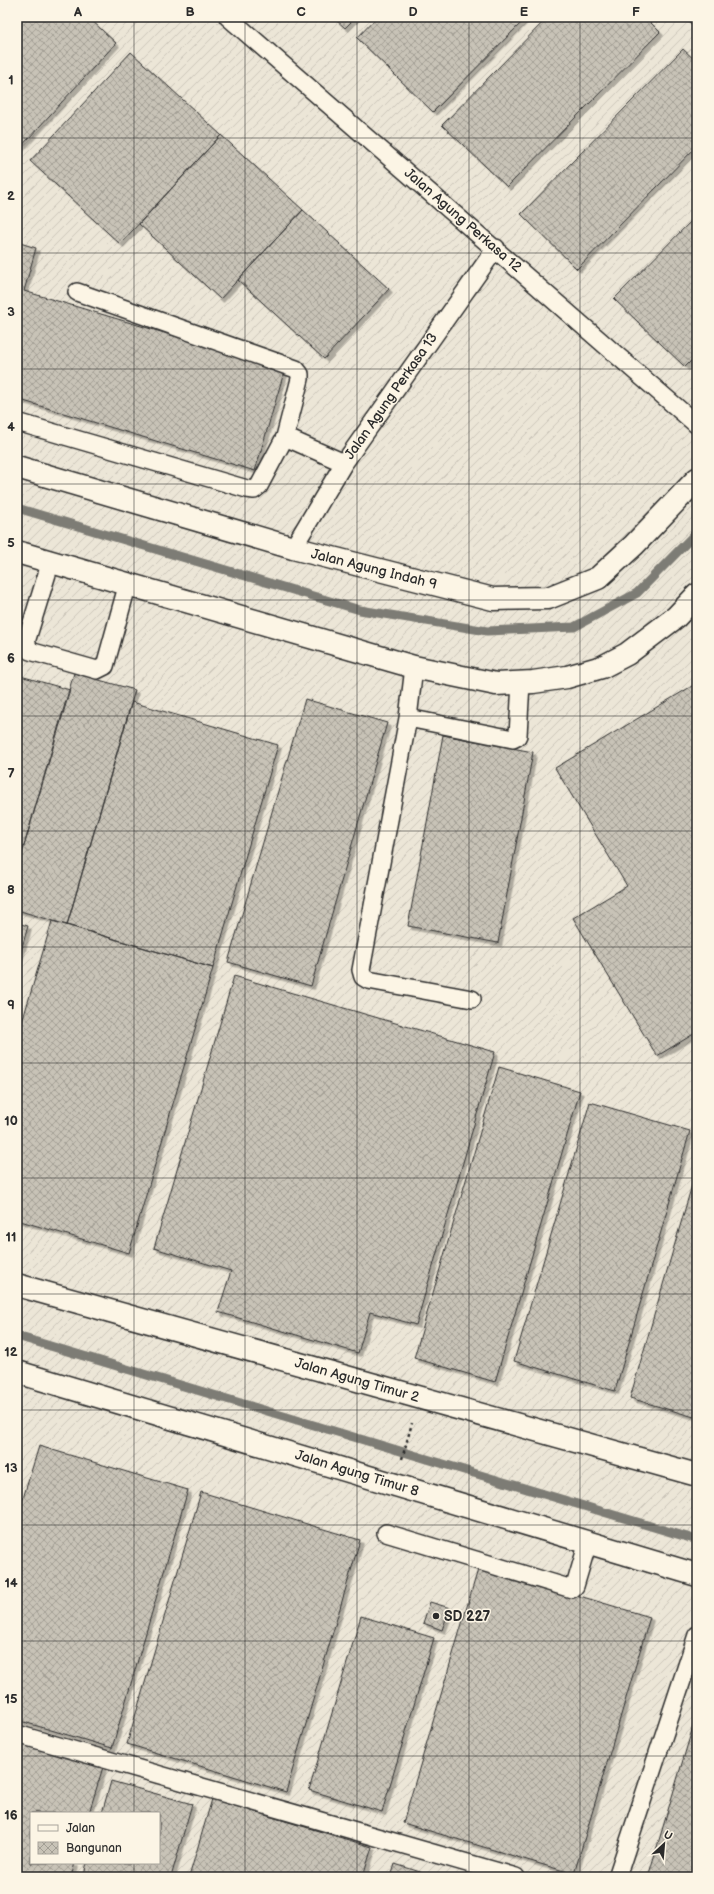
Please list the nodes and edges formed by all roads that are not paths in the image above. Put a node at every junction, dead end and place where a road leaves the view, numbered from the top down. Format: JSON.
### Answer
{"nodes":[{"id":1,"x":228,"y":17,"type":"edge"},
{"id":2,"x":496,"y":248,"type":"junction"},
{"id":3,"x":78,"y":292,"type":"dead end"},
{"id":4,"x":17,"y":422,"type":"edge"},
{"id":5,"x":697,"y":425,"type":"edge"},
{"id":6,"x":285,"y":437,"type":"junction"},
{"id":7,"x":344,"y":463,"type":"junction"},
{"id":8,"x":17,"y":467,"type":"edge"},
{"id":9,"x":697,"y":479,"type":"edge"},
{"id":10,"x":293,"y":548,"type":"junction"},
{"id":11,"x":17,"y":552,"type":"edge"},
{"id":12,"x":51,"y":561,"type":"junction"},
{"id":13,"x":128,"y":584,"type":"junction"},
{"id":14,"x":697,"y":595,"type":"edge"},
{"id":15,"x":414,"y":667,"type":"junction"},
{"id":16,"x":521,"y":683,"type":"junction"},
{"id":17,"x":408,"y":718,"type":"junction"},
{"id":18,"x":472,"y":998,"type":"dead end"},
{"id":19,"x":17,"y":1284,"type":"edge"},
{"id":20,"x":17,"y":1372,"type":"edge"},
{"id":21,"x":697,"y":1475,"type":"edge"},
{"id":22,"x":386,"y":1533,"type":"dead end"},
{"id":23,"x":588,"y":1542,"type":"junction"},
{"id":24,"x":697,"y":1575,"type":"edge"},
{"id":25,"x":697,"y":1635,"type":"edge"},
{"id":26,"x":17,"y":1734,"type":"edge"},
{"id":27,"x":516,"y":1877,"type":"edge"},
{"id":28,"x":617,"y":1877,"type":"edge"}],
"edges":[{"from":1,"to":2,"type":"lane","name":"Jalan Agung Perkasa 12"},
{"from":2,"to":5,"type":"lane","name":"Jalan Agung Perkasa 12"},
{"from":2,"to":7,"type":"lane","name":"Jalan Agung Perkasa 13"},
{"from":3,"to":6,"type":"lane"},
{"from":4,"to":6,"type":"lane"},
{"from":6,"to":7,"type":"lane"},
{"from":7,"to":10,"type":"lane","name":"Jalan Agung Perkasa 13"},
{"from":8,"to":10,"type":"street","name":"Jalan Agung Indah 9"},
{"from":9,"to":10,"type":"street","name":"Jalan Agung Indah 9"},
{"from":11,"to":12,"type":"street"},
{"from":12,"to":13,"type":"street"},
{"from":12,"to":13,"type":"lane"},
{"from":13,"to":15,"type":"street"},
{"from":14,"to":16,"type":"street"},
{"from":15,"to":16,"type":"street"},
{"from":15,"to":17,"type":"lane"},
{"from":16,"to":17,"type":"lane"},
{"from":17,"to":18,"type":"lane"},
{"from":19,"to":21,"type":"street","name":"Jalan Agung Timur 2"},
{"from":20,"to":23,"type":"street","name":"Jalan Agung Timur 8"},
{"from":22,"to":23,"type":"lane"},
{"from":23,"to":24,"type":"street","name":"Jalan Agung Timur 8"},
{"from":25,"to":28,"type":"lane"},
{"from":26,"to":27,"type":"lane"}]}
